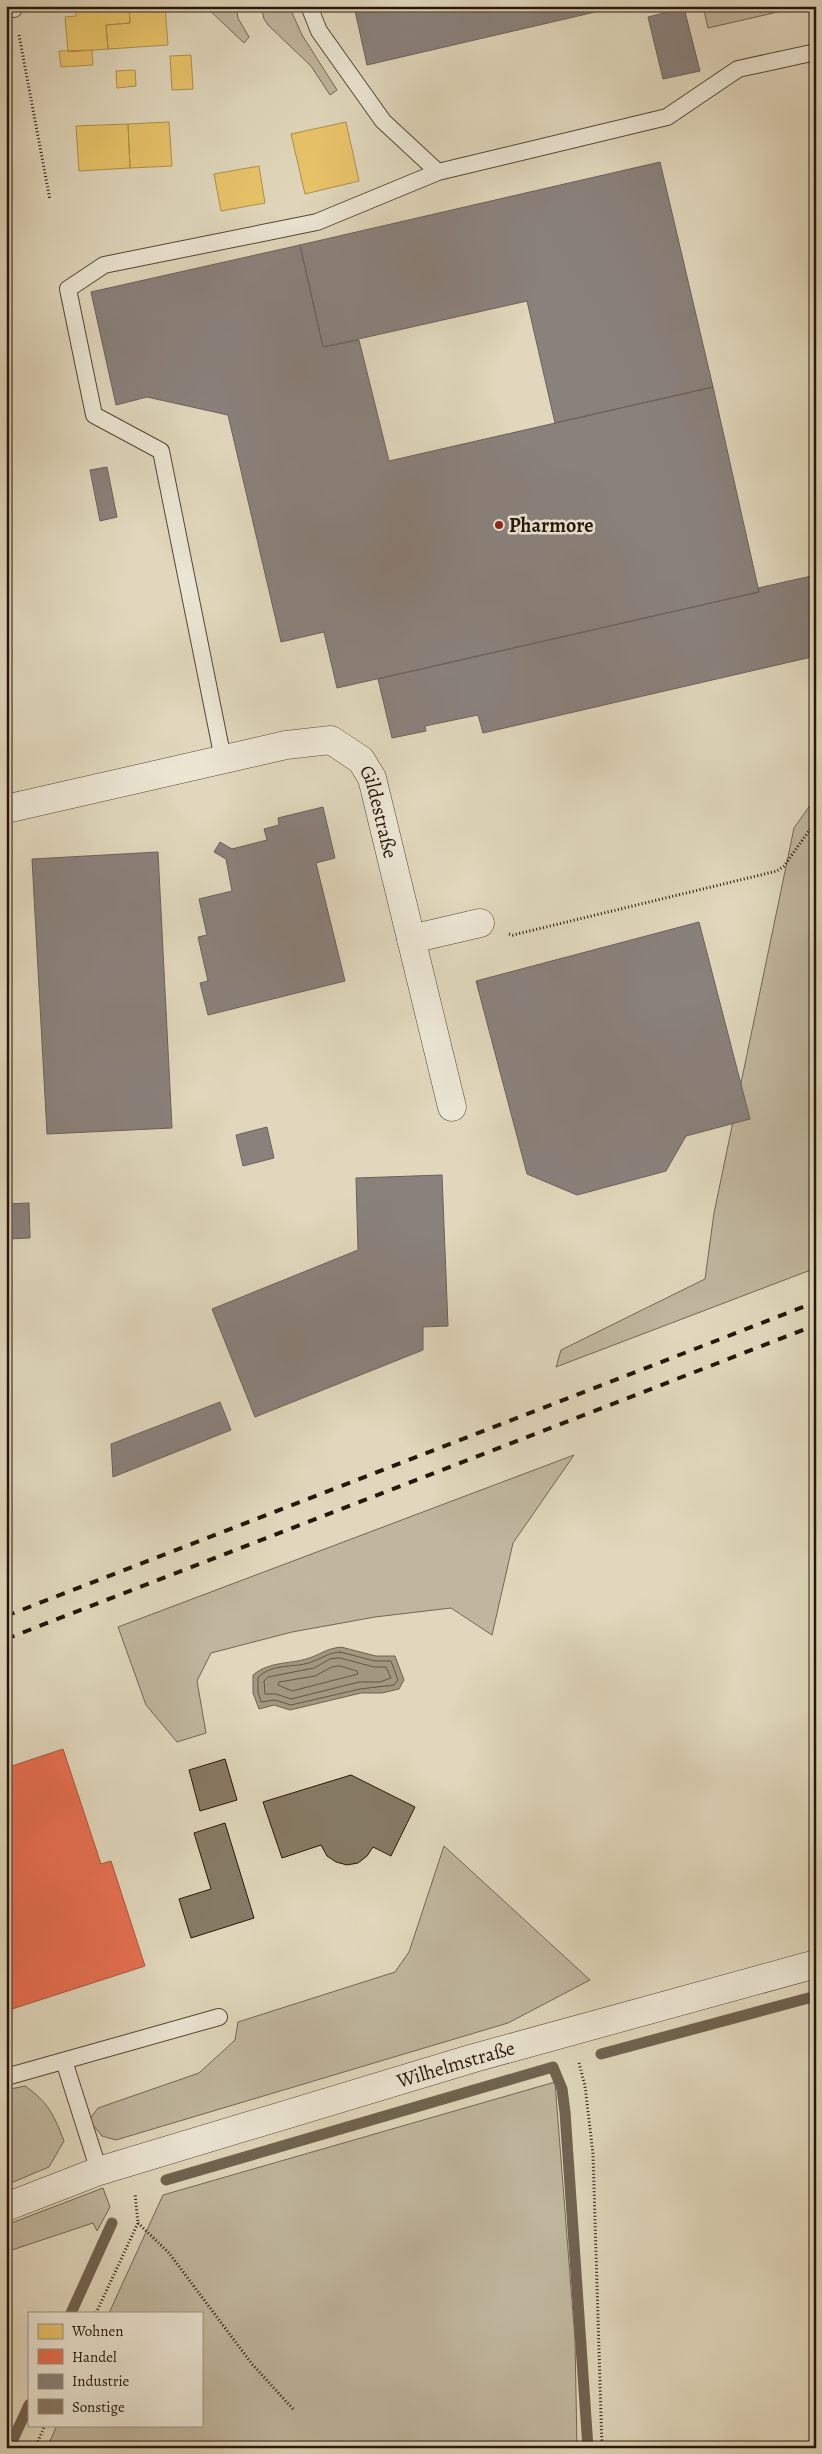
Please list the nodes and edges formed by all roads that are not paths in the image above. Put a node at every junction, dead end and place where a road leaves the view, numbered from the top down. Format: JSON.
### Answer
{"nodes":[{"id":1,"x":309,"y":6,"type":"edge"},
{"id":2,"x":816,"y":52,"type":"edge"},
{"id":3,"x":438,"y":172,"type":"junction"},
{"id":4,"x":223,"y":759,"type":"junction"},
{"id":5,"x":6,"y":809,"type":"edge"},
{"id":6,"x":480,"y":923,"type":"road end"},
{"id":7,"x":411,"y":939,"type":"junction"},
{"id":8,"x":452,"y":1107,"type":"dead end"},
{"id":9,"x":816,"y":1964,"type":"edge"},
{"id":10,"x":219,"y":2017,"type":"dead end"},
{"id":11,"x":64,"y":2061,"type":"junction"},
{"id":12,"x":6,"y":2077,"type":"edge"},
{"id":13,"x":99,"y":2171,"type":"junction"},
{"id":14,"x":6,"y":2207,"type":"edge"}],
"edges":[{"from":1,"to":3,"type":"lane"},
{"from":2,"to":3,"type":"lane"},
{"from":3,"to":4,"type":"lane"},
{"from":4,"to":5,"type":"street","name":"Gildestraße"},
{"from":4,"to":7,"type":"street","name":"Gildestraße"},
{"from":6,"to":7,"type":"street"},
{"from":7,"to":8,"type":"street","name":"Gildestraße"},
{"from":9,"to":13,"type":"street","name":"Wilhelmstraße"},
{"from":10,"to":11,"type":"lane"},
{"from":11,"to":12,"type":"lane"},
{"from":11,"to":13,"type":"lane"},
{"from":13,"to":14,"type":"street","name":"Wilhelmstraße"}]}
